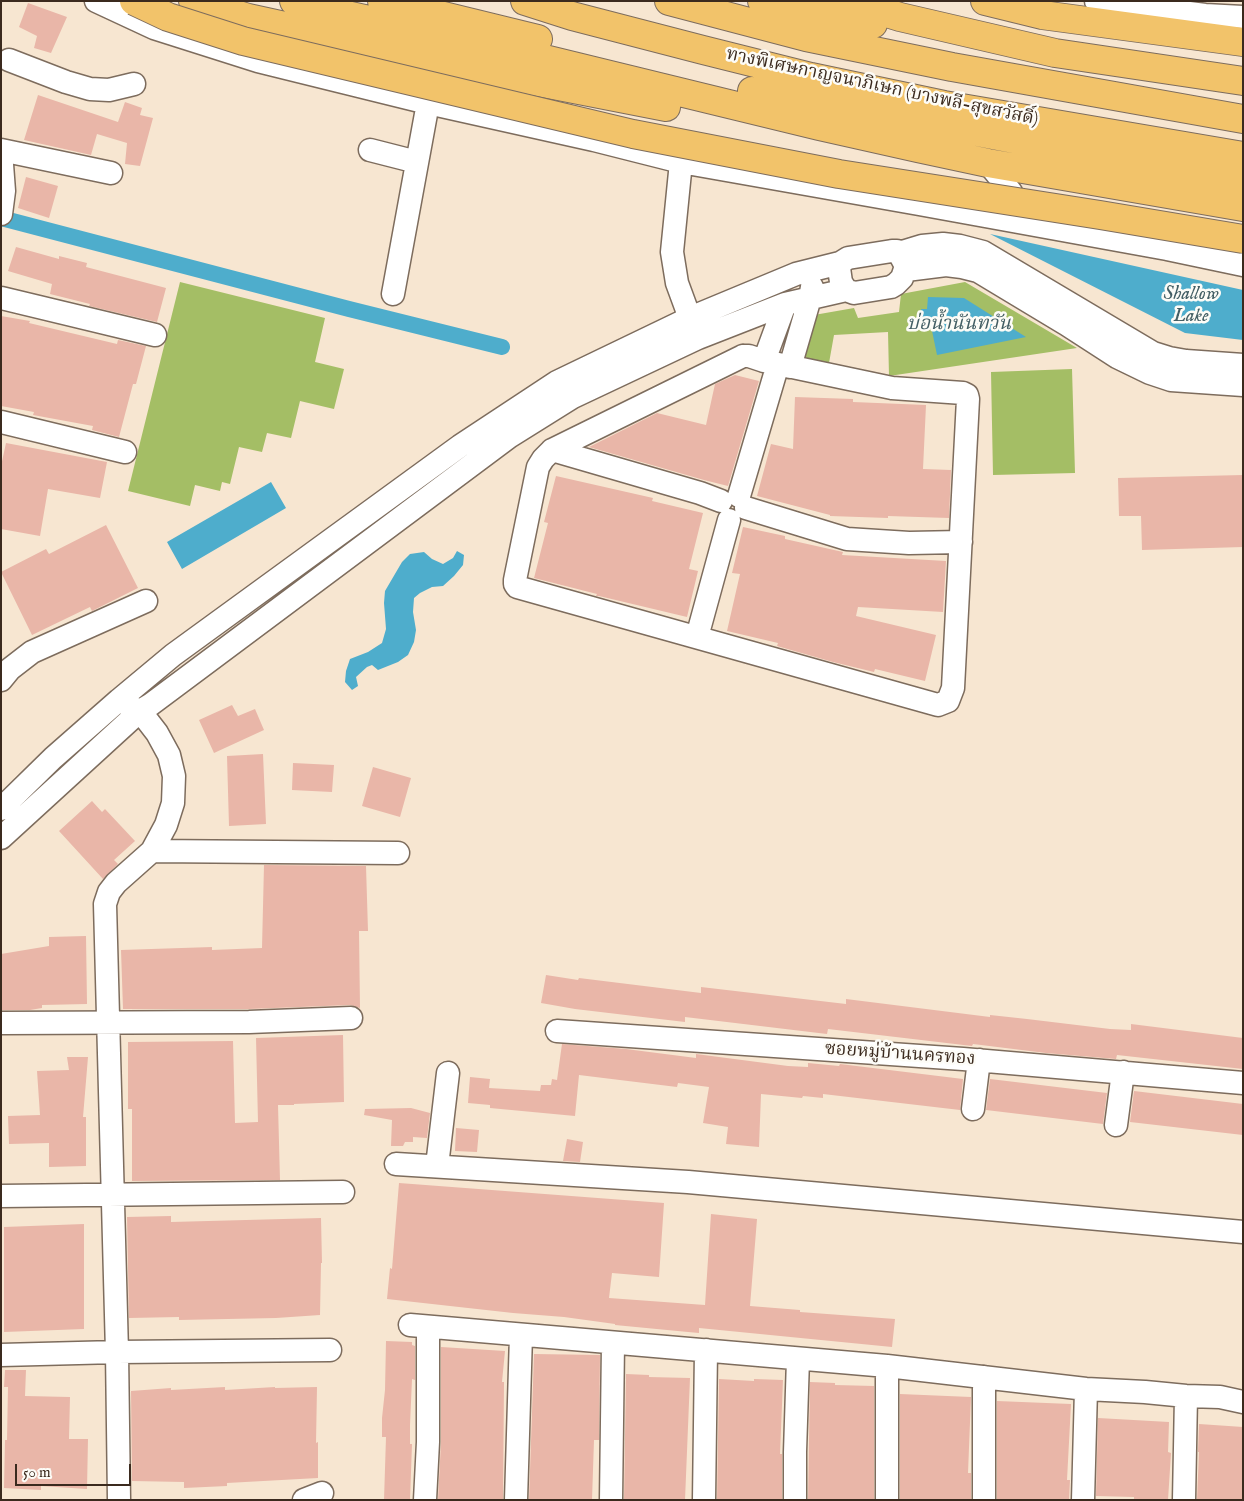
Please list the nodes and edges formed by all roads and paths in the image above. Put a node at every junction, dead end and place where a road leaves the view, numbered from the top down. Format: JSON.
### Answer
{"nodes":[{"id":1,"x":96,"y":1,"type":"edge"},
{"id":2,"x":134,"y":1,"type":"edge"},
{"id":3,"x":193,"y":1,"type":"edge"},
{"id":4,"x":294,"y":1,"type":"edge"},
{"id":5,"x":382,"y":1,"type":"edge"},
{"id":6,"x":525,"y":1,"type":"edge"},
{"id":7,"x":668,"y":1,"type":"edge"},
{"id":8,"x":762,"y":1,"type":"edge"},
{"id":9,"x":848,"y":1,"type":"edge"},
{"id":10,"x":985,"y":1,"type":"edge"},
{"id":11,"x":1096,"y":1,"type":"edge"},
{"id":12,"x":1243,"y":16,"type":"edge"},
{"id":13,"x":1243,"y":42,"type":"edge"},
{"id":14,"x":1055,"y":53,"type":"junction"},
{"id":15,"x":4,"y":58,"type":"edge"},
{"id":16,"x":1243,"y":81,"type":"edge"},
{"id":17,"x":134,"y":84,"type":"dead end"},
{"id":18,"x":428,"y":104,"type":"junction"},
{"id":19,"x":1243,"y":119,"type":"edge"},
{"id":20,"x":819,"y":126,"type":"junction"},
{"id":21,"x":1,"y":150,"type":"edge"},
{"id":22,"x":370,"y":150,"type":"dead end"},
{"id":23,"x":1243,"y":156,"type":"edge"},
{"id":24,"x":418,"y":162,"type":"junction"},
{"id":25,"x":681,"y":162,"type":"junction"},
{"id":26,"x":988,"y":163,"type":"junction"},
{"id":27,"x":111,"y":173,"type":"dead end"},
{"id":28,"x":1243,"y":179,"type":"edge"},
{"id":29,"x":1243,"y":207,"type":"edge"},
{"id":30,"x":1,"y":214,"type":"edge"},
{"id":31,"x":1017,"y":222,"type":"junction"},
{"id":32,"x":1243,"y":239,"type":"edge"},
{"id":33,"x":902,"y":261,"type":"junction"},
{"id":34,"x":840,"y":263,"type":"junction"},
{"id":35,"x":1243,"y":265,"type":"edge"},
{"id":36,"x":816,"y":269,"type":"junction"},
{"id":37,"x":846,"y":290,"type":"junction"},
{"id":38,"x":393,"y":294,"type":"dead end"},
{"id":39,"x":1,"y":298,"type":"edge"},
{"id":40,"x":810,"y":298,"type":"junction"},
{"id":41,"x":785,"y":304,"type":"junction"},
{"id":42,"x":694,"y":328,"type":"junction"},
{"id":43,"x":155,"y":335,"type":"dead end"},
{"id":44,"x":777,"y":364,"type":"junction"},
{"id":45,"x":1243,"y":365,"type":"edge"},
{"id":46,"x":1210,"y":373,"type":"junction"},
{"id":47,"x":1243,"y":386,"type":"edge"},
{"id":48,"x":1,"y":422,"type":"edge"},
{"id":49,"x":552,"y":450,"type":"junction"},
{"id":50,"x":124,"y":452,"type":"dead end"},
{"id":51,"x":734,"y":506,"type":"junction"},
{"id":52,"x":961,"y":542,"type":"junction"},
{"id":53,"x":146,"y":601,"type":"dead end"},
{"id":54,"x":697,"y":637,"type":"junction"},
{"id":55,"x":1,"y":680,"type":"edge"},
{"id":56,"x":118,"y":700,"type":"junction"},
{"id":57,"x":140,"y":711,"type":"junction"},
{"id":58,"x":1,"y":809,"type":"edge"},
{"id":59,"x":1,"y":838,"type":"edge"},
{"id":60,"x":152,"y":851,"type":"junction"},
{"id":61,"x":398,"y":852,"type":"dead end"},
{"id":62,"x":351,"y":1018,"type":"dead end"},
{"id":63,"x":108,"y":1022,"type":"junction"},
{"id":64,"x":1,"y":1023,"type":"edge"},
{"id":65,"x":557,"y":1032,"type":"dead end"},
{"id":66,"x":979,"y":1060,"type":"junction"},
{"id":67,"x":1123,"y":1072,"type":"junction"},
{"id":68,"x":448,"y":1073,"type":"dead end"},
{"id":69,"x":1243,"y":1083,"type":"edge"},
{"id":70,"x":973,"y":1109,"type":"dead end"},
{"id":71,"x":1116,"y":1125,"type":"dead end"},
{"id":72,"x":396,"y":1164,"type":"dead end"},
{"id":73,"x":437,"y":1166,"type":"junction"},
{"id":74,"x":343,"y":1192,"type":"dead end"},
{"id":75,"x":113,"y":1194,"type":"junction"},
{"id":76,"x":1,"y":1196,"type":"edge"},
{"id":77,"x":1243,"y":1232,"type":"edge"},
{"id":78,"x":521,"y":1335,"type":"junction"},
{"id":79,"x":614,"y":1343,"type":"junction"},
{"id":80,"x":330,"y":1350,"type":"dead end"},
{"id":81,"x":706,"y":1350,"type":"junction"},
{"id":82,"x":117,"y":1352,"type":"junction"},
{"id":83,"x":1,"y":1355,"type":"edge"},
{"id":84,"x":798,"y":1359,"type":"junction"},
{"id":85,"x":887,"y":1366,"type":"junction"},
{"id":86,"x":984,"y":1377,"type":"junction"},
{"id":87,"x":1086,"y":1389,"type":"junction"},
{"id":88,"x":1186,"y":1396,"type":"junction"},
{"id":89,"x":1243,"y":1402,"type":"edge"},
{"id":90,"x":119,"y":1500,"type":"edge"},
{"id":91,"x":425,"y":1500,"type":"edge"},
{"id":92,"x":516,"y":1500,"type":"edge"},
{"id":93,"x":611,"y":1500,"type":"edge"},
{"id":94,"x":704,"y":1500,"type":"edge"},
{"id":95,"x":796,"y":1500,"type":"edge"},
{"id":96,"x":887,"y":1500,"type":"edge"},
{"id":97,"x":984,"y":1500,"type":"edge"},
{"id":98,"x":1084,"y":1500,"type":"edge"},
{"id":99,"x":1184,"y":1500,"type":"edge"}],
"edges":[{"from":1,"to":18,"type":"street"},
{"from":2,"to":32,"type":"highway","bridge":true},
{"from":3,"to":20,"type":"highway"},
{"from":4,"to":20,"type":"highway"},
{"from":5,"to":28,"type":"highway"},
{"from":6,"to":23,"type":"highway","name":"ทางพิเศษกาญจนาภิเษก (บางพลี-สุขสวัสดิ์)"},
{"from":7,"to":19,"type":"highway","name":"ทางพิเศษกาญจนาภิเษก (บางพลี-สุขสวัสดิ์)"},
{"from":8,"to":14,"type":"highway"},
{"from":9,"to":14,"type":"highway"},
{"from":10,"to":13,"type":"highway"},
{"from":11,"to":12,"type":"street"},
{"from":14,"to":16,"type":"highway"},
{"from":15,"to":17,"type":"street"},
{"from":18,"to":24,"type":"street"},
{"from":18,"to":25,"type":"street"},
{"from":20,"to":26,"type":"highway"},
{"from":21,"to":27,"type":"street"},
{"from":21,"to":30,"type":"street"},
{"from":22,"to":24,"type":"street"},
{"from":24,"to":38,"type":"street"},
{"from":25,"to":31,"type":"street"},
{"from":25,"to":42,"type":"street"},
{"from":26,"to":29,"type":"highway"},
{"from":26,"to":31,"type":"street"},
{"from":31,"to":35,"type":"street"},
{"from":33,"to":34,"type":"street"},
{"from":33,"to":37,"type":"street"},
{"from":33,"to":46,"type":"street"},
{"from":34,"to":36,"type":"street"},
{"from":34,"to":37,"type":"street"},
{"from":36,"to":40,"type":"street"},
{"from":36,"to":42,"type":"street"},
{"from":37,"to":40,"type":"street"},
{"from":39,"to":43,"type":"street"},
{"from":40,"to":41,"type":"street"},
{"from":40,"to":44,"type":"street"},
{"from":41,"to":42,"type":"street"},
{"from":41,"to":44,"type":"street"},
{"from":42,"to":56,"type":"street"},
{"from":42,"to":57,"type":"street"},
{"from":44,"to":49,"type":"street"},
{"from":44,"to":51,"type":"street"},
{"from":44,"to":52,"type":"street"},
{"from":45,"to":46,"type":"street"},
{"from":46,"to":47,"type":"street"},
{"from":48,"to":50,"type":"street"},
{"from":49,"to":51,"type":"street"},
{"from":49,"to":54,"type":"street"},
{"from":51,"to":52,"type":"street"},
{"from":51,"to":54,"type":"street"},
{"from":52,"to":54,"type":"street"},
{"from":53,"to":55,"type":"street"},
{"from":56,"to":57,"type":"street"},
{"from":56,"to":58,"type":"street"},
{"from":57,"to":59,"type":"street"},
{"from":57,"to":60,"type":"street"},
{"from":60,"to":61,"type":"street"},
{"from":60,"to":63,"type":"street"},
{"from":62,"to":63,"type":"street"},
{"from":63,"to":64,"type":"street"},
{"from":63,"to":75,"type":"street"},
{"from":65,"to":66,"type":"street","name":"ซอยหมู่บ้านนครทอง"},
{"from":66,"to":67,"type":"street","name":"ซอยหมู่บ้านนครทอง"},
{"from":66,"to":70,"type":"street"},
{"from":67,"to":69,"type":"street","name":"ซอยหมู่บ้านนครทอง"},
{"from":67,"to":71,"type":"street"},
{"from":68,"to":73,"type":"street"},
{"from":72,"to":73,"type":"street"},
{"from":73,"to":77,"type":"street"},
{"from":74,"to":75,"type":"street"},
{"from":75,"to":76,"type":"street"},
{"from":75,"to":82,"type":"street"},
{"from":78,"to":79,"type":"street"},
{"from":78,"to":91,"type":"street"},
{"from":78,"to":92,"type":"street"},
{"from":79,"to":81,"type":"street"},
{"from":79,"to":93,"type":"street"},
{"from":80,"to":82,"type":"street"},
{"from":81,"to":84,"type":"street"},
{"from":81,"to":94,"type":"street"},
{"from":82,"to":83,"type":"street"},
{"from":82,"to":90,"type":"street"},
{"from":84,"to":85,"type":"street"},
{"from":84,"to":95,"type":"street"},
{"from":85,"to":86,"type":"street"},
{"from":85,"to":96,"type":"street"},
{"from":86,"to":87,"type":"street"},
{"from":86,"to":97,"type":"street"},
{"from":87,"to":88,"type":"street"},
{"from":87,"to":98,"type":"street"},
{"from":88,"to":89,"type":"street"},
{"from":88,"to":99,"type":"street"}]}
